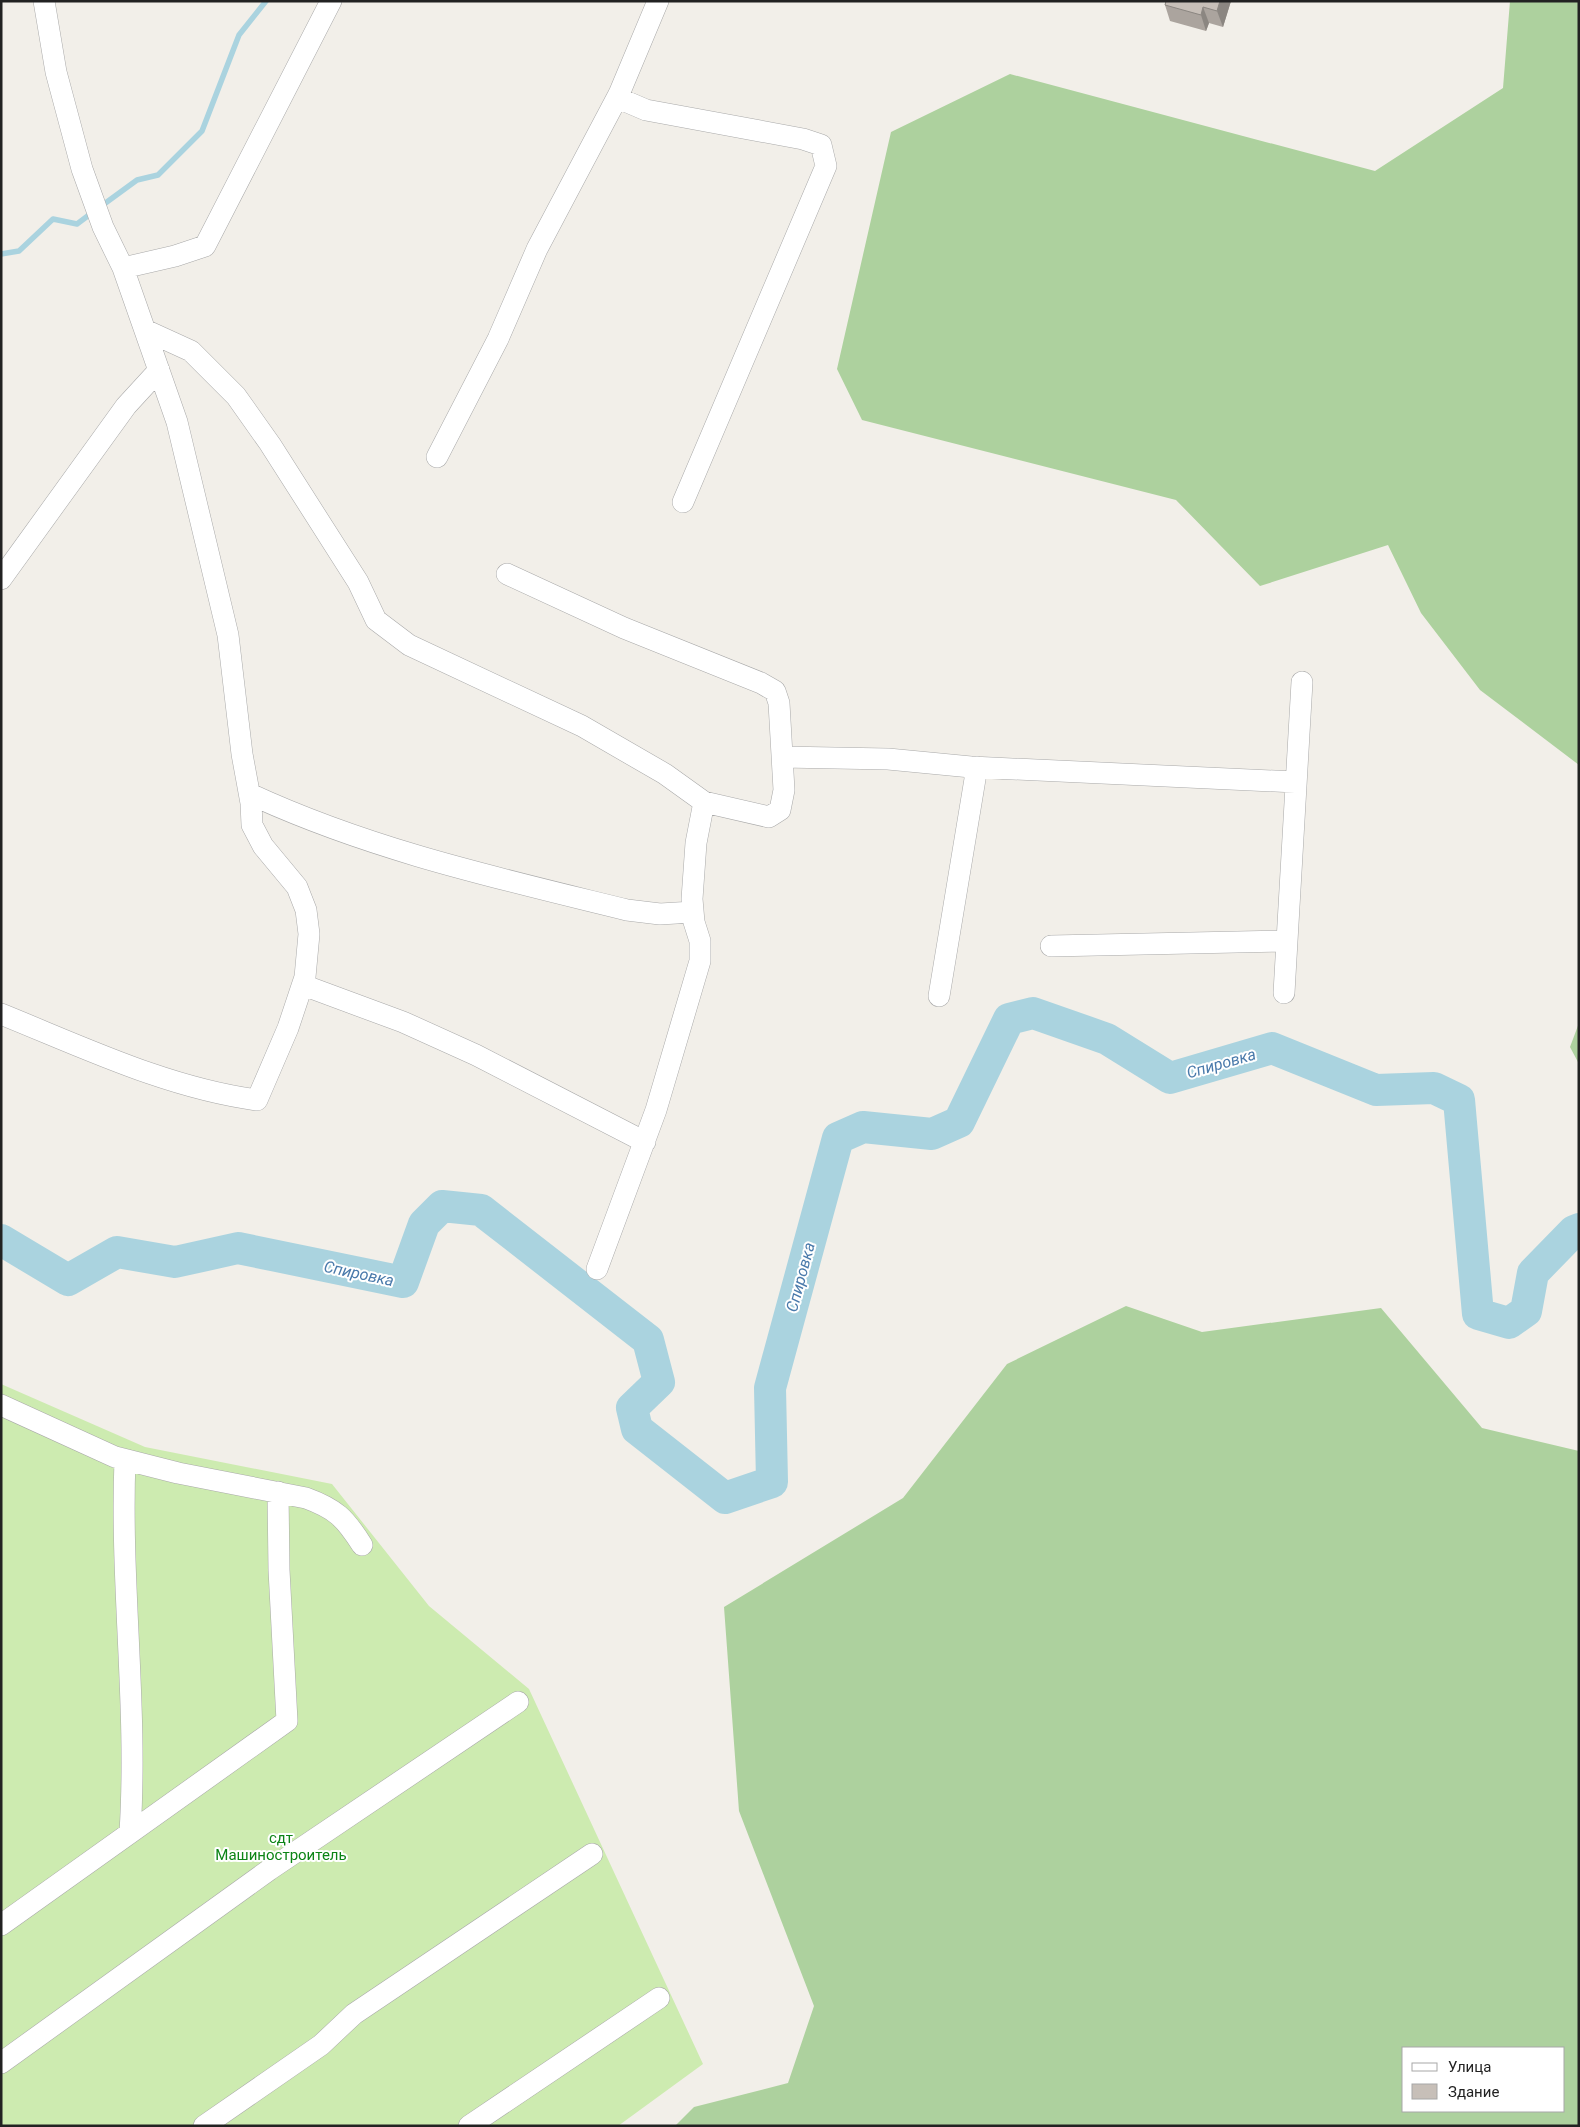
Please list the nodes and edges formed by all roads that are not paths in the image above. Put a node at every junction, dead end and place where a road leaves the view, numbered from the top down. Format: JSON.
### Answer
{"nodes":[{"id":1,"x":44,"y":1,"type":"edge"},
{"id":2,"x":331,"y":1,"type":"edge"},
{"id":3,"x":658,"y":1,"type":"edge"},
{"id":4,"x":619,"y":94,"type":"junction"},
{"id":5,"x":123,"y":268,"type":"junction"},
{"id":6,"x":145,"y":330,"type":"junction"},
{"id":7,"x":158,"y":370,"type":"junction"},
{"id":8,"x":437,"y":457,"type":"dead end"},
{"id":9,"x":683,"y":502,"type":"dead end"},
{"id":10,"x":507,"y":574,"type":"dead end"},
{"id":11,"x":1,"y":579,"type":"edge"},
{"id":12,"x":1302,"y":682,"type":"dead end"},
{"id":13,"x":782,"y":757,"type":"junction"},
{"id":14,"x":977,"y":767,"type":"junction"},
{"id":15,"x":1295,"y":782,"type":"junction"},
{"id":16,"x":250,"y":794,"type":"junction"},
{"id":17,"x":704,"y":802,"type":"junction"},
{"id":18,"x":693,"y":912,"type":"junction"},
{"id":19,"x":1286,"y":941,"type":"junction"},
{"id":20,"x":1051,"y":946,"type":"dead end"},
{"id":21,"x":303,"y":985,"type":"junction"},
{"id":22,"x":1284,"y":992,"type":"dead end"},
{"id":23,"x":939,"y":996,"type":"dead end"},
{"id":24,"x":1,"y":1014,"type":"edge"},
{"id":25,"x":645,"y":1142,"type":"junction"},
{"id":26,"x":597,"y":1269,"type":"dead end"},
{"id":27,"x":1,"y":1405,"type":"edge"},
{"id":28,"x":125,"y":1460,"type":"junction"},
{"id":29,"x":278,"y":1492,"type":"junction"},
{"id":30,"x":362,"y":1545,"type":"dead end"},
{"id":31,"x":518,"y":1702,"type":"dead end"},
{"id":32,"x":130,"y":1832,"type":"junction"},
{"id":33,"x":592,"y":1854,"type":"dead end"},
{"id":34,"x":1,"y":1924,"type":"edge"},
{"id":35,"x":659,"y":1998,"type":"dead end"},
{"id":36,"x":1,"y":2063,"type":"edge"},
{"id":37,"x":204,"y":2126,"type":"edge"},
{"id":38,"x":469,"y":2126,"type":"edge"}],
"edges":[{"from":1,"to":5,"type":"street"},
{"from":2,"to":5,"type":"street"},
{"from":3,"to":4,"type":"street"},
{"from":4,"to":8,"type":"street"},
{"from":4,"to":9,"type":"street"},
{"from":5,"to":6,"type":"street"},
{"from":6,"to":7,"type":"street"},
{"from":6,"to":17,"type":"street"},
{"from":7,"to":11,"type":"street"},
{"from":7,"to":16,"type":"street"},
{"from":10,"to":13,"type":"street"},
{"from":12,"to":15,"type":"street"},
{"from":13,"to":14,"type":"street"},
{"from":13,"to":17,"type":"street"},
{"from":14,"to":15,"type":"street"},
{"from":14,"to":23,"type":"street"},
{"from":15,"to":19,"type":"street"},
{"from":16,"to":18,"type":"street"},
{"from":16,"to":21,"type":"street"},
{"from":17,"to":18,"type":"street"},
{"from":18,"to":25,"type":"street"},
{"from":19,"to":20,"type":"street"},
{"from":19,"to":22,"type":"street"},
{"from":21,"to":24,"type":"street"},
{"from":21,"to":25,"type":"street"},
{"from":25,"to":26,"type":"street"},
{"from":27,"to":28,"type":"street"},
{"from":28,"to":29,"type":"street"},
{"from":28,"to":32,"type":"street"},
{"from":29,"to":30,"type":"street"},
{"from":29,"to":32,"type":"street"},
{"from":31,"to":36,"type":"street"},
{"from":32,"to":34,"type":"street"},
{"from":33,"to":37,"type":"street"},
{"from":35,"to":38,"type":"street"}]}
